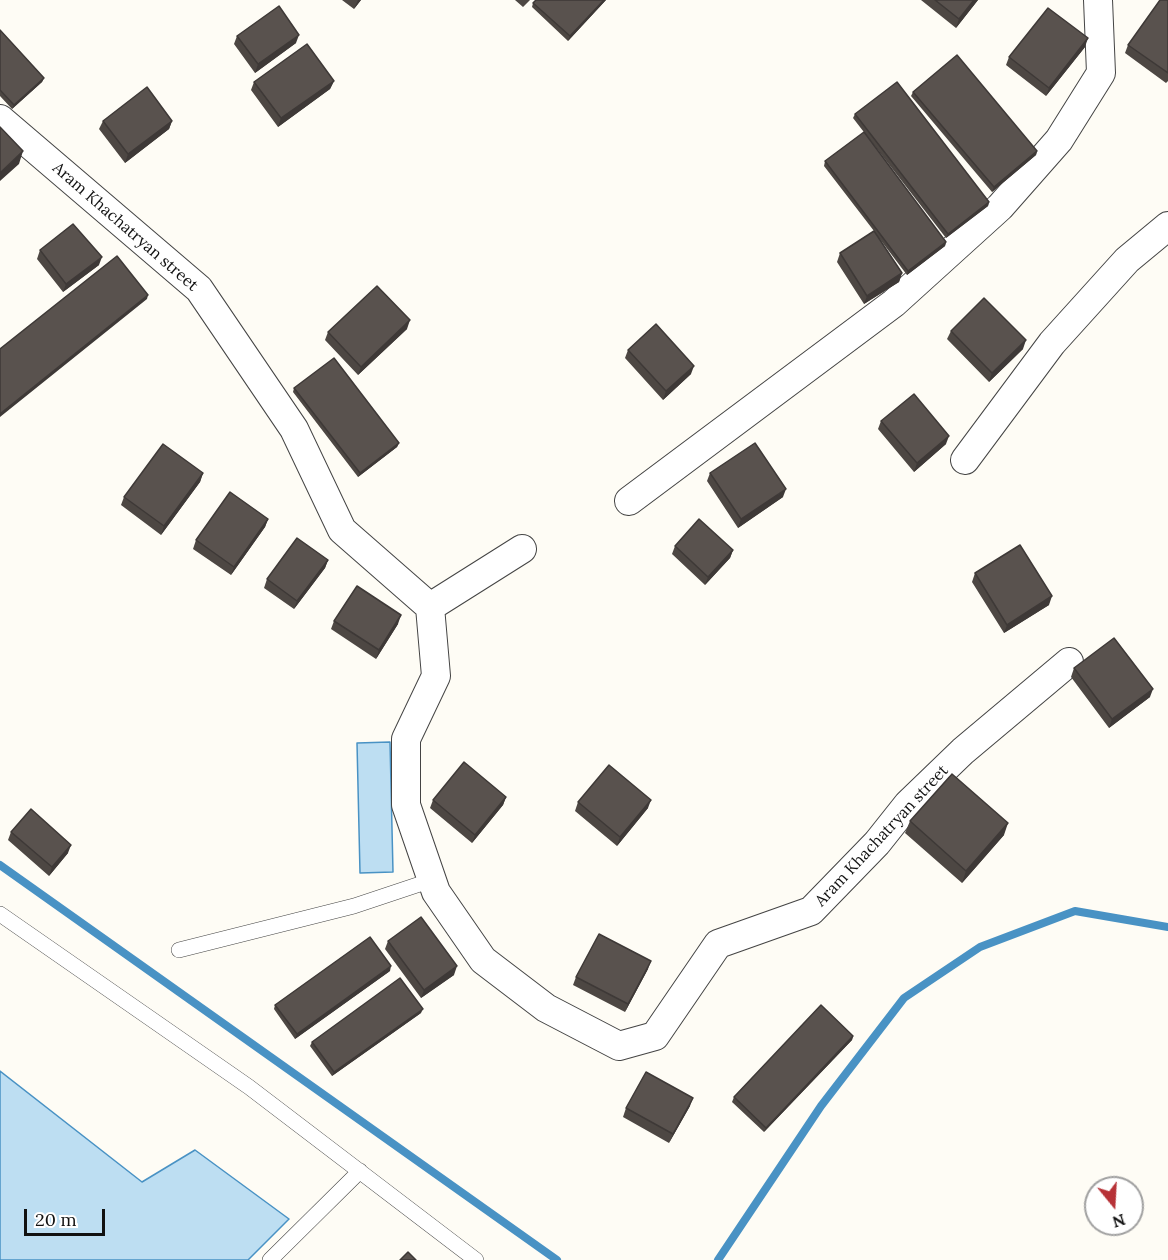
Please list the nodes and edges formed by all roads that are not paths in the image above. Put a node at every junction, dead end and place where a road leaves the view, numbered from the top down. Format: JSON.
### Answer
{"nodes":[{"id":1,"x":1098,"y":0,"type":"edge"},
{"id":2,"x":0,"y":119,"type":"edge"},
{"id":3,"x":1168,"y":226,"type":"edge"},
{"id":4,"x":965,"y":460,"type":"dead end"},
{"id":5,"x":629,"y":501,"type":"dead end"},
{"id":6,"x":522,"y":549,"type":"dead end"},
{"id":7,"x":430,"y":607,"type":"junction"},
{"id":8,"x":1069,"y":662,"type":"dead end"},
{"id":9,"x":432,"y":880,"type":"junction"},
{"id":10,"x":0,"y":914,"type":"edge"},
{"id":11,"x":179,"y":950,"type":"dead end"},
{"id":12,"x":360,"y":1172,"type":"junction"},
{"id":13,"x":270,"y":1260,"type":"edge"},
{"id":14,"x":476,"y":1260,"type":"edge"}],
"edges":[{"from":1,"to":5,"type":"street"},
{"from":2,"to":7,"type":"street","name":"Aram Khachatryan street"},
{"from":3,"to":4,"type":"street"},
{"from":6,"to":7,"type":"street"},
{"from":7,"to":9,"type":"street","name":"Aram Khachatryan street"},
{"from":8,"to":9,"type":"street","name":"Aram Khachatryan street"},
{"from":9,"to":11,"type":"lane"},
{"from":10,"to":12,"type":"lane"},
{"from":12,"to":13,"type":"lane"},
{"from":12,"to":14,"type":"lane"}]}
